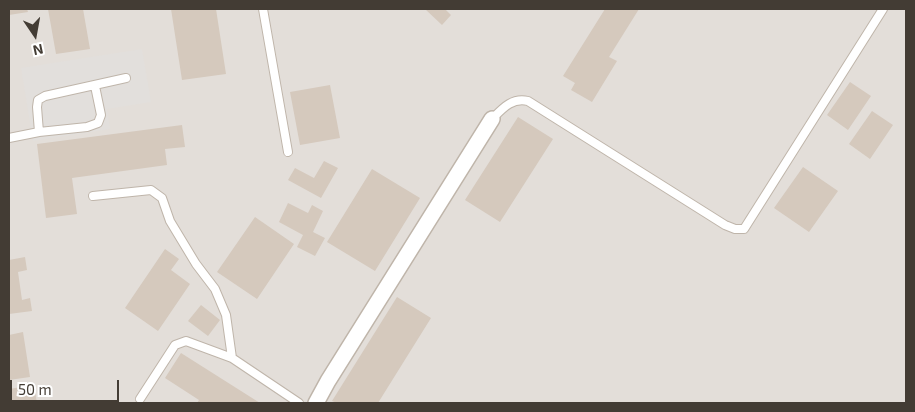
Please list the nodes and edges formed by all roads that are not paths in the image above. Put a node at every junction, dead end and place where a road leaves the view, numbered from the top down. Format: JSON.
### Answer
{"nodes":[{"id":1,"x":263,"y":9,"type":"edge"},
{"id":2,"x":883,"y":9,"type":"edge"},
{"id":3,"x":126,"y":78,"type":"dead end"},
{"id":4,"x":95,"y":86,"type":"junction"},
{"id":5,"x":492,"y":120,"type":"joint"},
{"id":6,"x":39,"y":132,"type":"junction"},
{"id":7,"x":9,"y":138,"type":"edge"},
{"id":8,"x":288,"y":152,"type":"dead end"},
{"id":9,"x":93,"y":196,"type":"dead end"},
{"id":10,"x":232,"y":358,"type":"junction"},
{"id":11,"x":140,"y":399,"type":"dead end"},
{"id":12,"x":299,"y":403,"type":"edge"},
{"id":13,"x":316,"y":403,"type":"edge"}],
"edges":[{"from":1,"to":8,"type":"lane"},
{"from":2,"to":5,"type":"lane"},
{"from":3,"to":4,"type":"lane"},
{"from":4,"to":6,"type":"lane"},
{"from":4,"to":6,"type":"lane"},
{"from":5,"to":13,"type":"street"},
{"from":6,"to":7,"type":"lane"},
{"from":9,"to":10,"type":"lane"},
{"from":10,"to":11,"type":"lane"},
{"from":10,"to":12,"type":"lane"}]}
